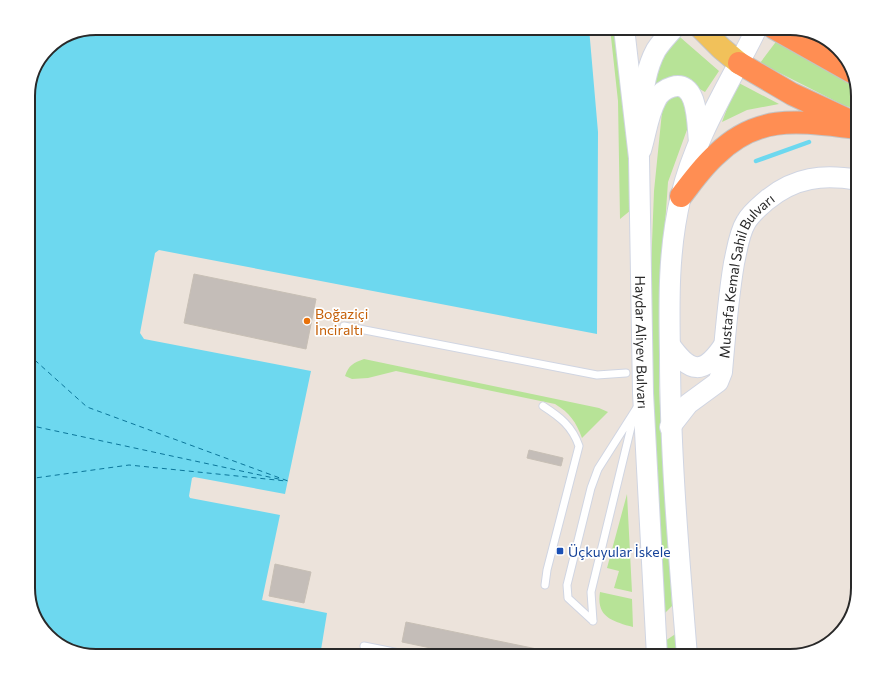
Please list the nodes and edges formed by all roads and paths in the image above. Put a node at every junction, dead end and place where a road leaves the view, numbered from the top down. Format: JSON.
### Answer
{"nodes":[{"id":1,"x":625,"y":35,"type":"edge"},
{"id":2,"x":668,"y":35,"type":"edge"},
{"id":3,"x":708,"y":35,"type":"edge"},
{"id":4,"x":754,"y":35,"type":"edge"},
{"id":5,"x":786,"y":35,"type":"edge"},
{"id":6,"x":740,"y":63,"type":"junction"},
{"id":7,"x":844,"y":68,"type":"edge"},
{"id":8,"x":851,"y":121,"type":"edge"},
{"id":9,"x":851,"y":127,"type":"edge"},
{"id":10,"x":699,"y":142,"type":"junction"},
{"id":11,"x":639,"y":158,"type":"junction"},
{"id":12,"x":851,"y":179,"type":"edge"},
{"id":13,"x":681,"y":196,"type":"junction"},
{"id":14,"x":344,"y":326,"type":"dead end"},
{"id":15,"x":670,"y":344,"type":"junction"},
{"id":16,"x":724,"y":346,"type":"junction"},
{"id":17,"x":626,"y":373,"type":"dead end"},
{"id":18,"x":643,"y":393,"type":"junction"},
{"id":19,"x":543,"y":406,"type":"dead end"},
{"id":20,"x":634,"y":413,"type":"junction"},
{"id":21,"x":670,"y":427,"type":"junction"},
{"id":22,"x":545,"y":585,"type":"dead end"},
{"id":23,"x":364,"y":646,"type":"dead end"},
{"id":24,"x":379,"y":649,"type":"edge"},
{"id":25,"x":657,"y":649,"type":"edge"},
{"id":26,"x":686,"y":649,"type":"edge"}],
"edges":[{"from":1,"to":11,"type":"main road","name":"Haydar Aliyev Bulvarı"},
{"from":2,"to":11,"type":"main road"},
{"from":3,"to":6,"type":"main road"},
{"from":4,"to":6,"type":"main road","name":"Haydar Aliyev Bulvarı"},
{"from":5,"to":7,"type":"highway"},
{"from":6,"to":8,"type":"highway"},
{"from":6,"to":10,"type":"main road","name":"Haydar Aliyev Bulvarı"},
{"from":9,"to":13,"type":"highway"},
{"from":10,"to":11,"type":"main road"},
{"from":10,"to":13,"type":"main road","name":"Haydar Aliyev Bulvarı"},
{"from":11,"to":18,"type":"main road","name":"Haydar Aliyev Bulvarı"},
{"from":12,"to":16,"type":"main road","name":"Mustafa Kemal Sahil Bulvarı"},
{"from":13,"to":15,"type":"main road","name":"Haydar Aliyev Bulvarı"},
{"from":14,"to":17,"type":"lane"},
{"from":15,"to":16,"type":"main road"},
{"from":15,"to":21,"type":"main road","name":"Haydar Aliyev Bulvarı"},
{"from":16,"to":21,"type":"main road","name":"Mustafa Kemal Sahil Bulvarı"},
{"from":18,"to":20,"type":"lane"},
{"from":18,"to":25,"type":"main road","name":"Haydar Aliyev Bulvarı"},
{"from":19,"to":22,"type":"lane"},
{"from":20,"to":20,"type":"lane"},
{"from":21,"to":26,"type":"main road","name":"Haydar Aliyev Bulvarı"},
{"from":23,"to":24,"type":"lane"}]}
